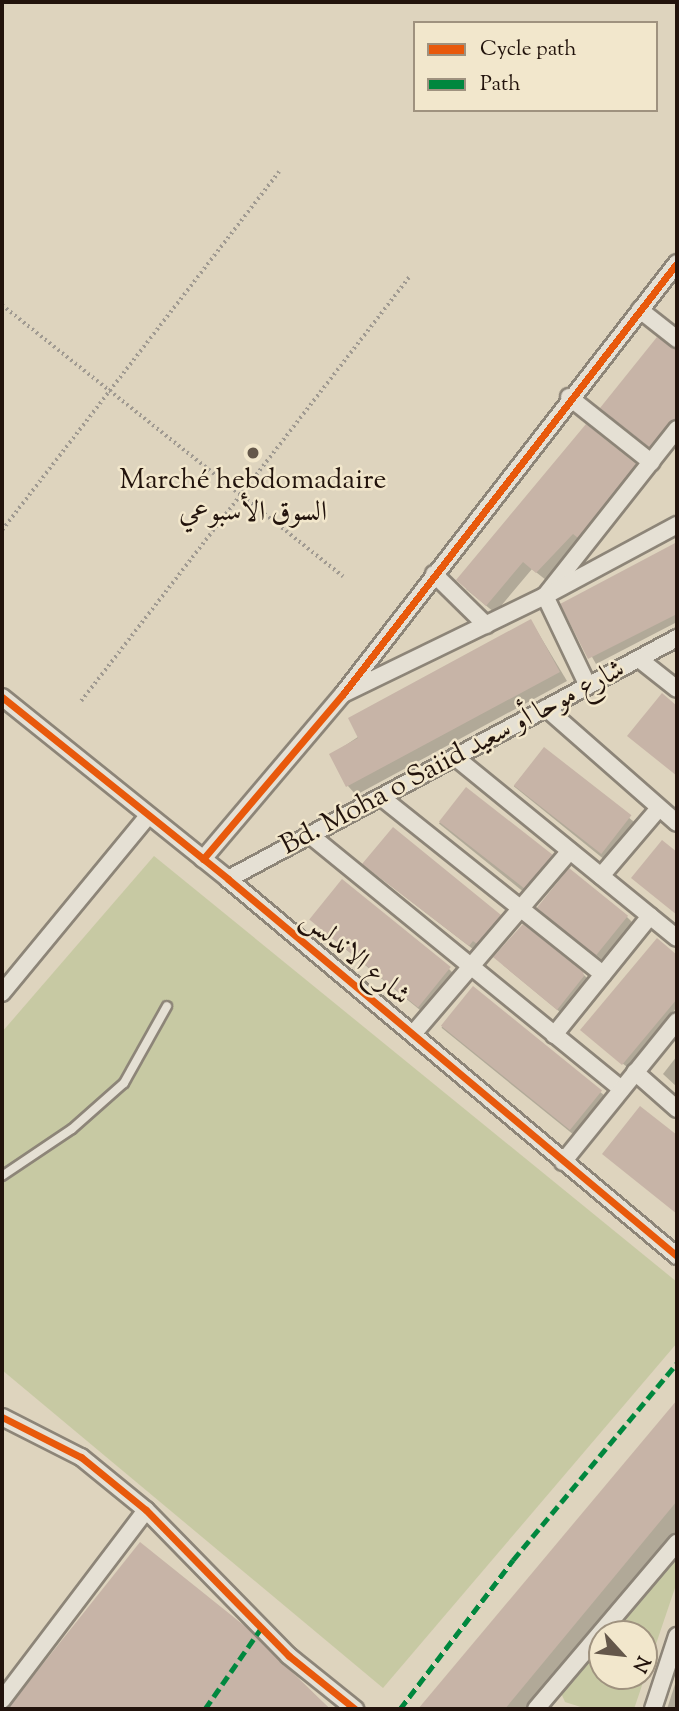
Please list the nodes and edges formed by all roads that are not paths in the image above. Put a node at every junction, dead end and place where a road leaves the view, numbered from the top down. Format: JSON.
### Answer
{"nodes":[{"id":1,"x":677,"y":263,"type":"edge"},
{"id":2,"x":640,"y":310,"type":"junction"},
{"id":3,"x":677,"y":339,"type":"edge"},
{"id":4,"x":569,"y":397,"type":"junction"},
{"id":5,"x":677,"y":429,"type":"edge"},
{"id":6,"x":651,"y":462,"type":"junction"},
{"id":7,"x":677,"y":525,"type":"edge"},
{"id":8,"x":434,"y":575,"type":"junction"},
{"id":9,"x":545,"y":596,"type":"junction"},
{"id":10,"x":486,"y":625,"type":"junction"},
{"id":11,"x":677,"y":638,"type":"edge"},
{"id":12,"x":639,"y":659,"type":"junction"},
{"id":13,"x":588,"y":686,"type":"junction"},
{"id":14,"x":677,"y":689,"type":"edge"},
{"id":15,"x":343,"y":694,"type":"junction"},
{"id":16,"x":2,"y":697,"type":"edge"},
{"id":17,"x":546,"y":708,"type":"junction"},
{"id":18,"x":455,"y":757,"type":"junction"},
{"id":19,"x":382,"y":797,"type":"junction"},
{"id":20,"x":659,"y":808,"type":"junction"},
{"id":21,"x":148,"y":816,"type":"junction"},
{"id":22,"x":677,"y":823,"type":"edge"},
{"id":23,"x":310,"y":835,"type":"junction"},
{"id":24,"x":570,"y":851,"type":"junction"},
{"id":25,"x":204,"y":859,"type":"junction"},
{"id":26,"x":601,"y":876,"type":"junction"},
{"id":27,"x":228,"y":879,"type":"junction"},
{"id":28,"x":521,"y":908,"type":"junction"},
{"id":29,"x":650,"y":916,"type":"junction"},
{"id":30,"x":677,"y":938,"type":"edge"},
{"id":31,"x":471,"y":967,"type":"junction"},
{"id":32,"x":603,"y":974,"type":"junction"},
{"id":33,"x":2,"y":993,"type":"edge"},
{"id":34,"x":167,"y":1006,"type":"dead end"},
{"id":35,"x":677,"y":1021,"type":"edge"},
{"id":36,"x":413,"y":1034,"type":"junction"},
{"id":37,"x":554,"y":1035,"type":"junction"},
{"id":38,"x":635,"y":1072,"type":"junction"},
{"id":39,"x":621,"y":1089,"type":"junction"},
{"id":40,"x":677,"y":1109,"type":"edge"},
{"id":41,"x":563,"y":1162,"type":"junction"},
{"id":42,"x":2,"y":1176,"type":"edge"},
{"id":43,"x":677,"y":1255,"type":"edge"},
{"id":44,"x":2,"y":1417,"type":"edge"},
{"id":45,"x":146,"y":1510,"type":"junction"},
{"id":46,"x":677,"y":1543,"type":"edge"},
{"id":47,"x":677,"y":1636,"type":"edge"},
{"id":48,"x":2,"y":1700,"type":"edge"},
{"id":49,"x":355,"y":1709,"type":"edge"},
{"id":50,"x":536,"y":1709,"type":"edge"},
{"id":51,"x":653,"y":1709,"type":"edge"}],
"edges":[{"from":1,"to":2,"type":"street"},
{"from":2,"to":3,"type":"street"},
{"from":2,"to":4,"type":"street"},
{"from":4,"to":6,"type":"street"},
{"from":4,"to":8,"type":"street"},
{"from":5,"to":6,"type":"street"},
{"from":6,"to":9,"type":"street"},
{"from":7,"to":9,"type":"street"},
{"from":8,"to":10,"type":"street"},
{"from":8,"to":15,"type":"street"},
{"from":9,"to":10,"type":"street"},
{"from":9,"to":13,"type":"street"},
{"from":10,"to":15,"type":"street"},
{"from":11,"to":12,"type":"street","name":"Bd. Moha o Saiid شارع موحا أو سعيد"},
{"from":12,"to":13,"type":"street","name":"Bd. Moha o Saiid شارع موحا أو سعيد"},
{"from":12,"to":14,"type":"street"},
{"from":13,"to":17,"type":"street","name":"Bd. Moha o Saiid شارع موحا أو سعيد"},
{"from":15,"to":25,"type":"street"},
{"from":16,"to":21,"type":"street","name":"شارع الاندلس"},
{"from":17,"to":18,"type":"street","name":"Bd. Moha o Saiid شارع موحا أو سعيد"},
{"from":17,"to":20,"type":"street"},
{"from":18,"to":19,"type":"street","name":"Bd. Moha o Saiid شارع موحا أو سعيد"},
{"from":18,"to":24,"type":"street"},
{"from":19,"to":23,"type":"street","name":"Bd. Moha o Saiid شارع موحا أو سعيد"},
{"from":19,"to":28,"type":"street"},
{"from":20,"to":22,"type":"street"},
{"from":20,"to":26,"type":"street"},
{"from":21,"to":25,"type":"street","name":"شارع الاندلس"},
{"from":21,"to":33,"type":"street"},
{"from":23,"to":27,"type":"street","name":"Bd. Moha o Saiid شارع موحا أو سعيد"},
{"from":23,"to":31,"type":"street"},
{"from":24,"to":26,"type":"street"},
{"from":24,"to":28,"type":"street"},
{"from":25,"to":27,"type":"street","name":"شارع الاندلس"},
{"from":26,"to":29,"type":"street"},
{"from":27,"to":36,"type":"street","name":"شارع الاندلس"},
{"from":28,"to":31,"type":"street"},
{"from":28,"to":32,"type":"street"},
{"from":29,"to":30,"type":"street"},
{"from":29,"to":32,"type":"street"},
{"from":31,"to":36,"type":"street"},
{"from":31,"to":37,"type":"street"},
{"from":32,"to":37,"type":"street"},
{"from":34,"to":42,"type":"lane"},
{"from":35,"to":38,"type":"street"},
{"from":36,"to":41,"type":"street","name":"شارع الاندلس"},
{"from":37,"to":39,"type":"street"},
{"from":38,"to":39,"type":"street"},
{"from":38,"to":40,"type":"street"},
{"from":39,"to":41,"type":"street"},
{"from":41,"to":43,"type":"street","name":"شارع الاندلس"},
{"from":44,"to":45,"type":"street"},
{"from":45,"to":48,"type":"street"},
{"from":45,"to":49,"type":"street"},
{"from":46,"to":50,"type":"street"},
{"from":47,"to":51,"type":"street"}]}
